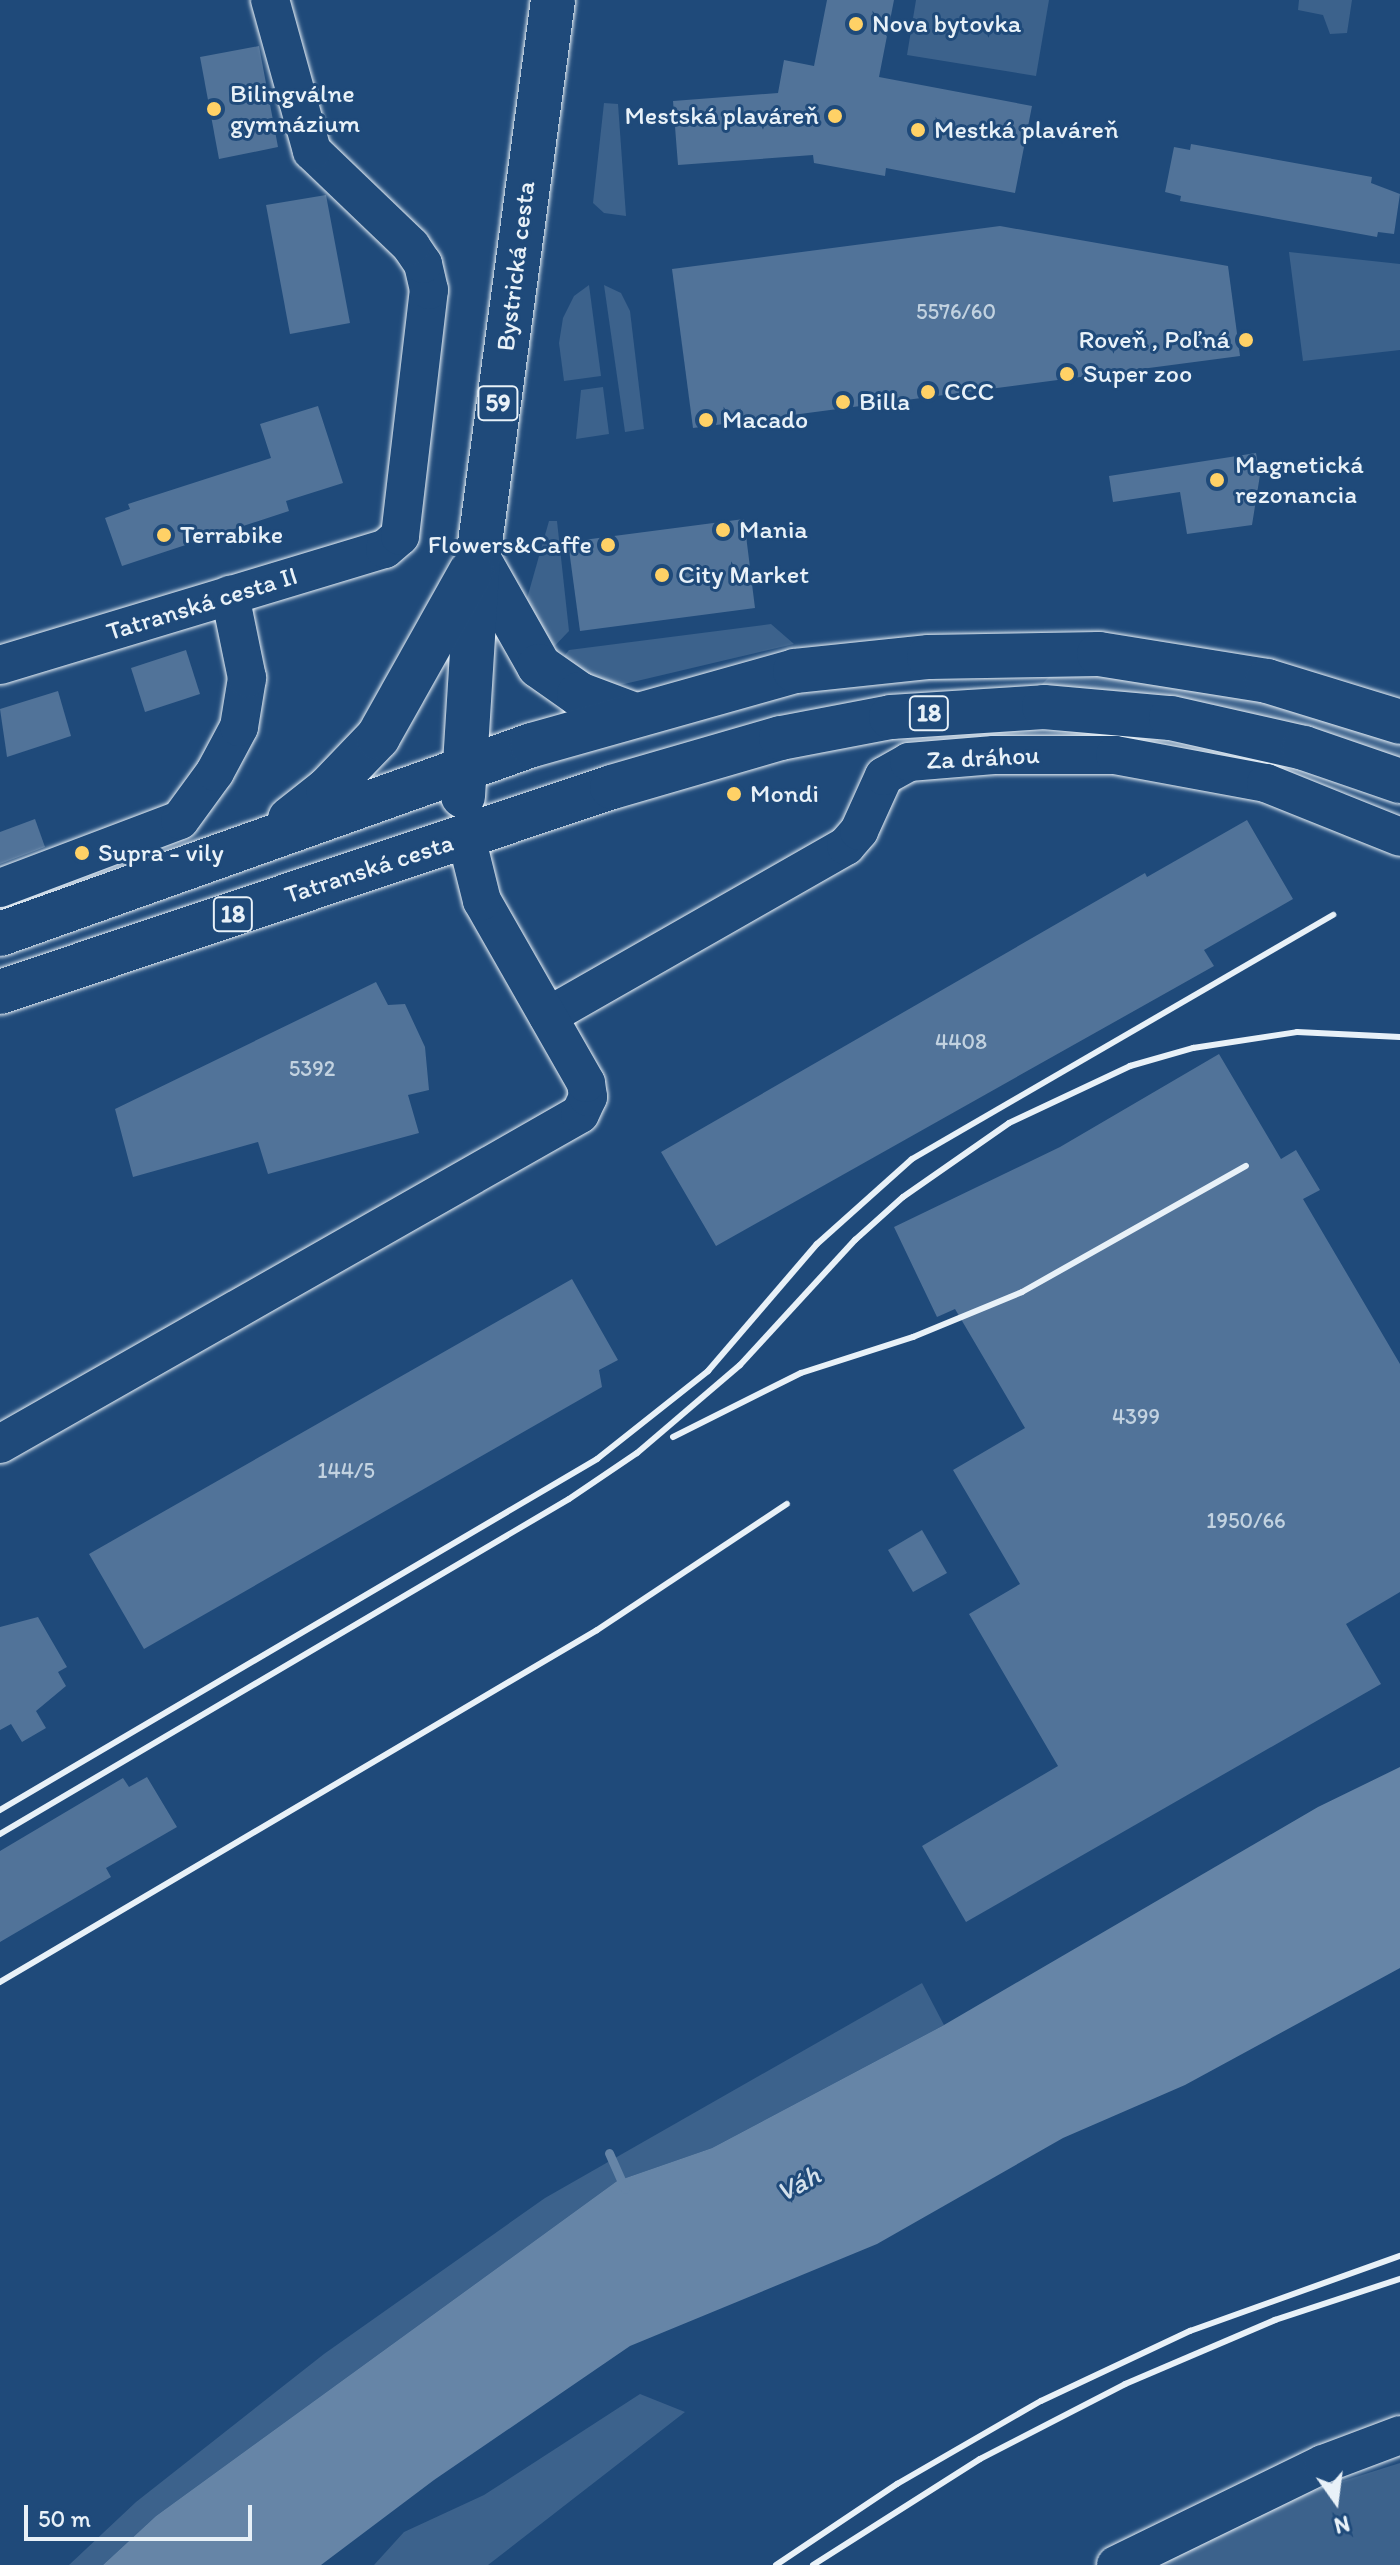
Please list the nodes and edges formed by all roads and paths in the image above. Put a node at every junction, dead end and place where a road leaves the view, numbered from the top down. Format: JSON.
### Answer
{"nodes":[{"id":1,"x":270,"y":0,"type":"edge"},
{"id":2,"x":553,"y":0,"type":"edge"},
{"id":3,"x":478,"y":558,"type":"junction"},
{"id":4,"x":230,"y":595,"type":"junction"},
{"id":5,"x":0,"y":665,"type":"edge"},
{"id":6,"x":632,"y":714,"type":"junction"},
{"id":7,"x":1400,"y":722,"type":"edge"},
{"id":8,"x":461,"y":771,"type":"junction"},
{"id":9,"x":1400,"y":781,"type":"edge"},
{"id":10,"x":270,"y":835,"type":"junction"},
{"id":11,"x":466,"y":837,"type":"junction"},
{"id":12,"x":1400,"y":837,"type":"edge"},
{"id":13,"x":0,"y":888,"type":"edge"},
{"id":14,"x":0,"y":934,"type":"edge"},
{"id":15,"x":0,"y":992,"type":"edge"},
{"id":16,"x":548,"y":1016,"type":"junction"},
{"id":17,"x":0,"y":1444,"type":"edge"},
{"id":18,"x":1400,"y":2435,"type":"edge"},
{"id":19,"x":1116,"y":2565,"type":"edge"}],
"edges":[{"from":1,"to":4,"type":"street","name":"Tatranská cesta II"},
{"from":2,"to":3,"type":"main road","name":"Bystrická cesta","number":"59"},
{"from":3,"to":6,"type":"main road"},
{"from":3,"to":8,"type":"main road","name":"Bystrická cesta","number":"59"},
{"from":3,"to":10,"type":"main road"},
{"from":4,"to":5,"type":"street","name":"Tatranská cesta II"},
{"from":4,"to":13,"type":"street"},
{"from":6,"to":7,"type":"main road","number":"18"},
{"from":6,"to":8,"type":"main road","number":"18"},
{"from":8,"to":10,"type":"main road","number":"18"},
{"from":8,"to":11,"type":"main road","name":"Bystrická cesta"},
{"from":9,"to":11,"type":"main road","number":"18"},
{"from":10,"to":14,"type":"main road","number":"18"},
{"from":11,"to":15,"type":"main road","name":"Tatranská cesta","number":"18"},
{"from":11,"to":16,"type":"street"},
{"from":12,"to":16,"type":"street","name":"Za dráhou"},
{"from":16,"to":17,"type":"street"},
{"from":18,"to":19,"type":"street"}]}
